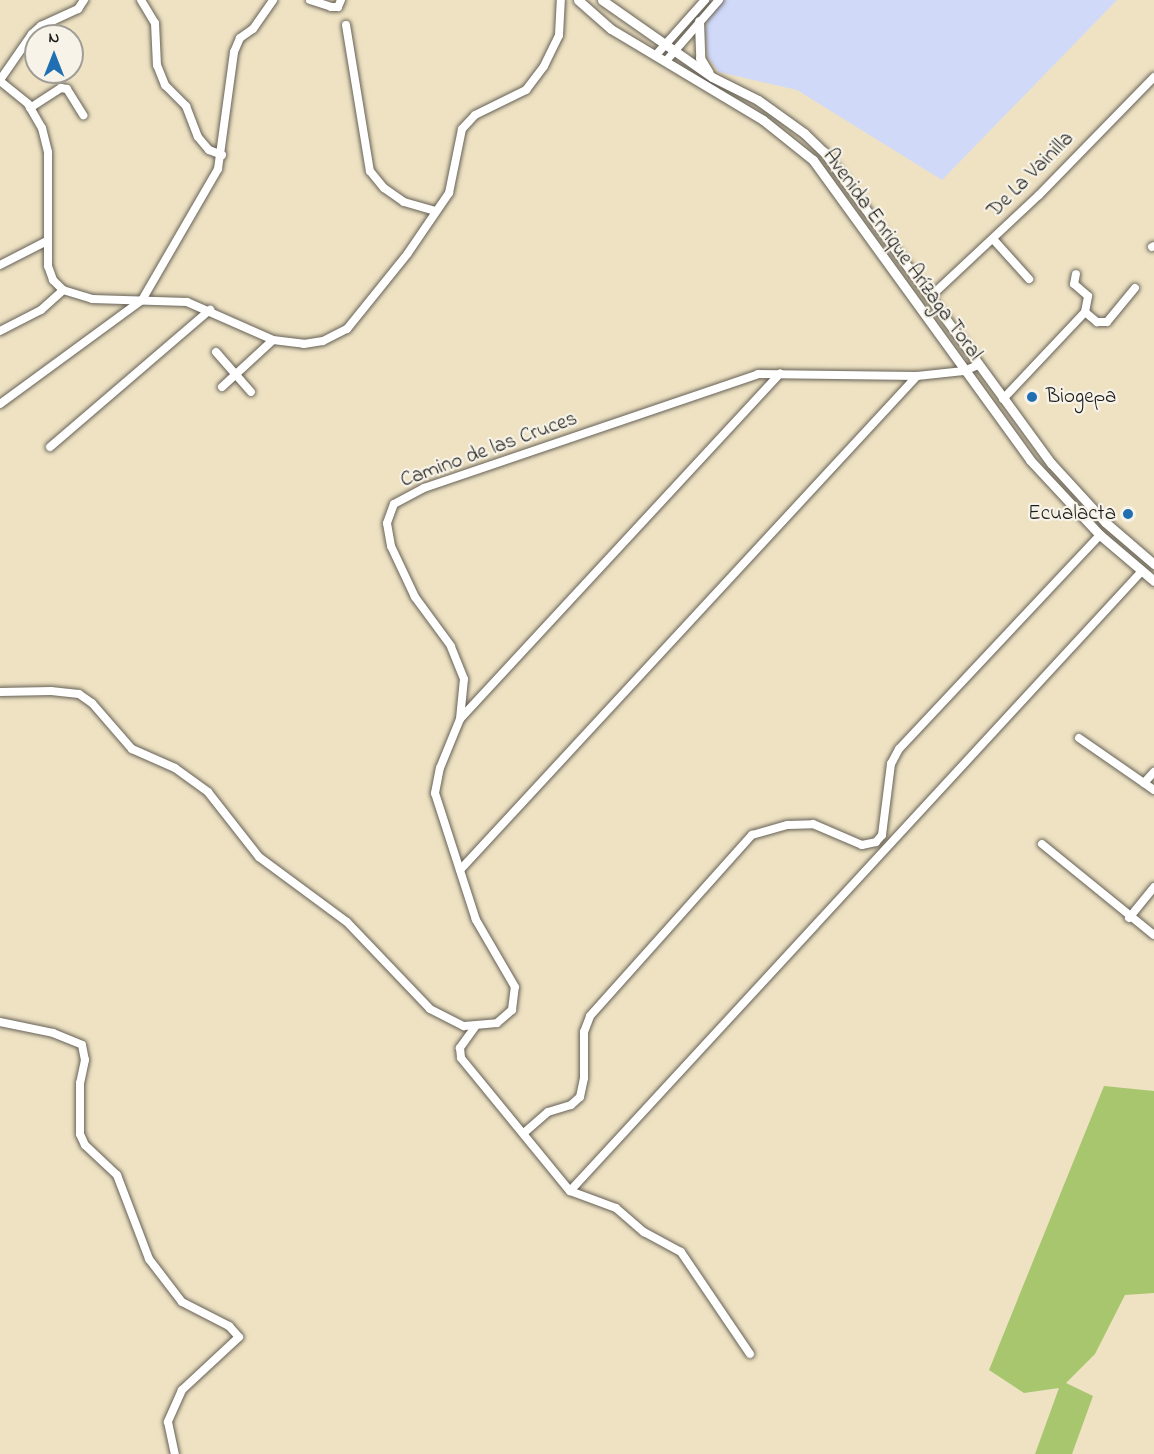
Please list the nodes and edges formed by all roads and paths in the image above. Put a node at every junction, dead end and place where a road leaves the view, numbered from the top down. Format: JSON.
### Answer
{"nodes":[{"id":1,"x":84,"y":0,"type":"edge"},
{"id":2,"x":141,"y":0,"type":"edge"},
{"id":3,"x":273,"y":0,"type":"edge"},
{"id":4,"x":310,"y":0,"type":"edge"},
{"id":5,"x":341,"y":0,"type":"edge"},
{"id":6,"x":561,"y":0,"type":"edge"},
{"id":7,"x":578,"y":0,"type":"edge"},
{"id":8,"x":602,"y":0,"type":"edge"},
{"id":9,"x":705,"y":0,"type":"edge"},
{"id":10,"x":719,"y":0,"type":"edge"},
{"id":11,"x":699,"y":21,"type":"junction"},
{"id":12,"x":346,"y":25,"type":"dead end"},
{"id":13,"x":664,"y":44,"type":"junction"},
{"id":14,"x":675,"y":52,"type":"junction"},
{"id":15,"x":656,"y":55,"type":"junction"},
{"id":16,"x":666,"y":61,"type":"junction"},
{"id":17,"x":712,"y":77,"type":"junction"},
{"id":18,"x":1154,"y":77,"type":"edge"},
{"id":19,"x":0,"y":80,"type":"edge"},
{"id":20,"x":30,"y":108,"type":"junction"},
{"id":21,"x":83,"y":115,"type":"dead end"},
{"id":22,"x":222,"y":154,"type":"junction"},
{"id":23,"x":436,"y":211,"type":"junction"},
{"id":24,"x":993,"y":238,"type":"junction"},
{"id":25,"x":47,"y":241,"type":"junction"},
{"id":26,"x":0,"y":265,"type":"edge"},
{"id":27,"x":1076,"y":274,"type":"dead end"},
{"id":28,"x":1029,"y":279,"type":"dead end"},
{"id":29,"x":1134,"y":288,"type":"dead end"},
{"id":30,"x":63,"y":290,"type":"junction"},
{"id":31,"x":930,"y":297,"type":"junction"},
{"id":32,"x":142,"y":300,"type":"junction"},
{"id":33,"x":210,"y":310,"type":"junction"},
{"id":34,"x":1085,"y":312,"type":"junction"},
{"id":35,"x":0,"y":331,"type":"edge"},
{"id":36,"x":273,"y":340,"type":"junction"},
{"id":37,"x":216,"y":352,"type":"dead end"},
{"id":38,"x":978,"y":364,"type":"junction"},
{"id":39,"x":964,"y":371,"type":"junction"},
{"id":40,"x":237,"y":374,"type":"junction"},
{"id":41,"x":780,"y":374,"type":"junction"},
{"id":42,"x":917,"y":376,"type":"junction"},
{"id":43,"x":222,"y":387,"type":"dead end"},
{"id":44,"x":251,"y":392,"type":"dead end"},
{"id":45,"x":1003,"y":399,"type":"junction"},
{"id":46,"x":0,"y":404,"type":"edge"},
{"id":47,"x":50,"y":447,"type":"dead end"},
{"id":48,"x":1100,"y":535,"type":"junction"},
{"id":49,"x":1154,"y":564,"type":"edge"},
{"id":50,"x":1142,"y":571,"type":"junction"},
{"id":51,"x":1154,"y":581,"type":"edge"},
{"id":52,"x":0,"y":692,"type":"edge"},
{"id":53,"x":460,"y":719,"type":"junction"},
{"id":54,"x":1079,"y":738,"type":"dead end"},
{"id":55,"x":1154,"y":772,"type":"edge"},
{"id":56,"x":1144,"y":783,"type":"junction"},
{"id":57,"x":1154,"y":790,"type":"edge"},
{"id":58,"x":1042,"y":844,"type":"dead end"},
{"id":59,"x":460,"y":870,"type":"junction"},
{"id":60,"x":1154,"y":887,"type":"edge"},
{"id":61,"x":1129,"y":918,"type":"junction"},
{"id":62,"x":1154,"y":935,"type":"edge"},
{"id":63,"x":0,"y":1022,"type":"edge"},
{"id":64,"x":475,"y":1027,"type":"junction"},
{"id":65,"x":525,"y":1132,"type":"junction"},
{"id":66,"x":570,"y":1191,"type":"junction"},
{"id":67,"x":750,"y":1354,"type":"dead end"},
{"id":68,"x":175,"y":1454,"type":"edge"}],
"edges":[{"from":1,"to":19,"type":"street"},
{"from":2,"to":22,"type":"street"},
{"from":3,"to":22,"type":"street"},
{"from":4,"to":5,"type":"street"},
{"from":6,"to":23,"type":"street"},
{"from":7,"to":15,"type":"main road","name":"Avenida Enrique Arízaga Toral"},
{"from":8,"to":13,"type":"main road","name":"Avenida Enrique Arízaga Toral"},
{"from":9,"to":13,"type":"street"},
{"from":10,"to":11,"type":"street"},
{"from":11,"to":14,"type":"street"},
{"from":11,"to":17,"type":"main road"},
{"from":12,"to":23,"type":"street"},
{"from":13,"to":14,"type":"main road","name":"Avenida Enrique Arízaga Toral"},
{"from":13,"to":15,"type":"street"},
{"from":14,"to":16,"type":"street"},
{"from":14,"to":17,"type":"main road","name":"Avenida Enrique Arízaga Toral"},
{"from":15,"to":16,"type":"main road","name":"Avenida Enrique Arízaga Toral"},
{"from":16,"to":39,"type":"main road","name":"Avenida Enrique Arízaga Toral"},
{"from":17,"to":31,"type":"main road","name":"Avenida Enrique Arízaga Toral"},
{"from":18,"to":24,"type":"street","name":"De La Vainilla"},
{"from":19,"to":20,"type":"street"},
{"from":20,"to":21,"type":"street"},
{"from":20,"to":25,"type":"street"},
{"from":22,"to":32,"type":"street"},
{"from":23,"to":36,"type":"street"},
{"from":24,"to":28,"type":"street"},
{"from":24,"to":31,"type":"street","name":"De La Vainilla"},
{"from":25,"to":26,"type":"street"},
{"from":25,"to":30,"type":"street"},
{"from":27,"to":34,"type":"street"},
{"from":29,"to":34,"type":"street"},
{"from":30,"to":32,"type":"street"},
{"from":30,"to":35,"type":"street"},
{"from":31,"to":38,"type":"main road","name":"Avenida Enrique Arízaga Toral"},
{"from":32,"to":33,"type":"street"},
{"from":32,"to":46,"type":"street"},
{"from":33,"to":36,"type":"street"},
{"from":33,"to":47,"type":"street"},
{"from":34,"to":45,"type":"street"},
{"from":36,"to":40,"type":"street"},
{"from":37,"to":40,"type":"street"},
{"from":38,"to":39,"type":"street"},
{"from":38,"to":45,"type":"main road","name":"Avenida Enrique Arízaga Toral"},
{"from":39,"to":42,"type":"street","name":"Camino de las Cruces"},
{"from":39,"to":48,"type":"main road","name":"Avenida Enrique Arízaga Toral"},
{"from":40,"to":43,"type":"street"},
{"from":40,"to":44,"type":"street"},
{"from":41,"to":42,"type":"street","name":"Camino de las Cruces"},
{"from":41,"to":53,"type":"street"},
{"from":41,"to":53,"type":"street","name":"Camino de las Cruces"},
{"from":42,"to":59,"type":"street"},
{"from":45,"to":49,"type":"main road","name":"Avenida Enrique Arízaga Toral"},
{"from":48,"to":50,"type":"main road","name":"Avenida Enrique Arízaga Toral"},
{"from":48,"to":65,"type":"street"},
{"from":50,"to":51,"type":"main road","name":"Avenida Enrique Arízaga Toral"},
{"from":50,"to":66,"type":"street"},
{"from":52,"to":64,"type":"street"},
{"from":53,"to":59,"type":"street","name":"Camino de las Cruces"},
{"from":54,"to":56,"type":"street"},
{"from":55,"to":56,"type":"street"},
{"from":56,"to":57,"type":"street"},
{"from":58,"to":61,"type":"street"},
{"from":59,"to":64,"type":"street","name":"Camino de las Cruces"},
{"from":60,"to":61,"type":"street"},
{"from":61,"to":62,"type":"street"},
{"from":63,"to":68,"type":"street"},
{"from":64,"to":65,"type":"street"},
{"from":65,"to":66,"type":"street"},
{"from":66,"to":67,"type":"street"}]}
